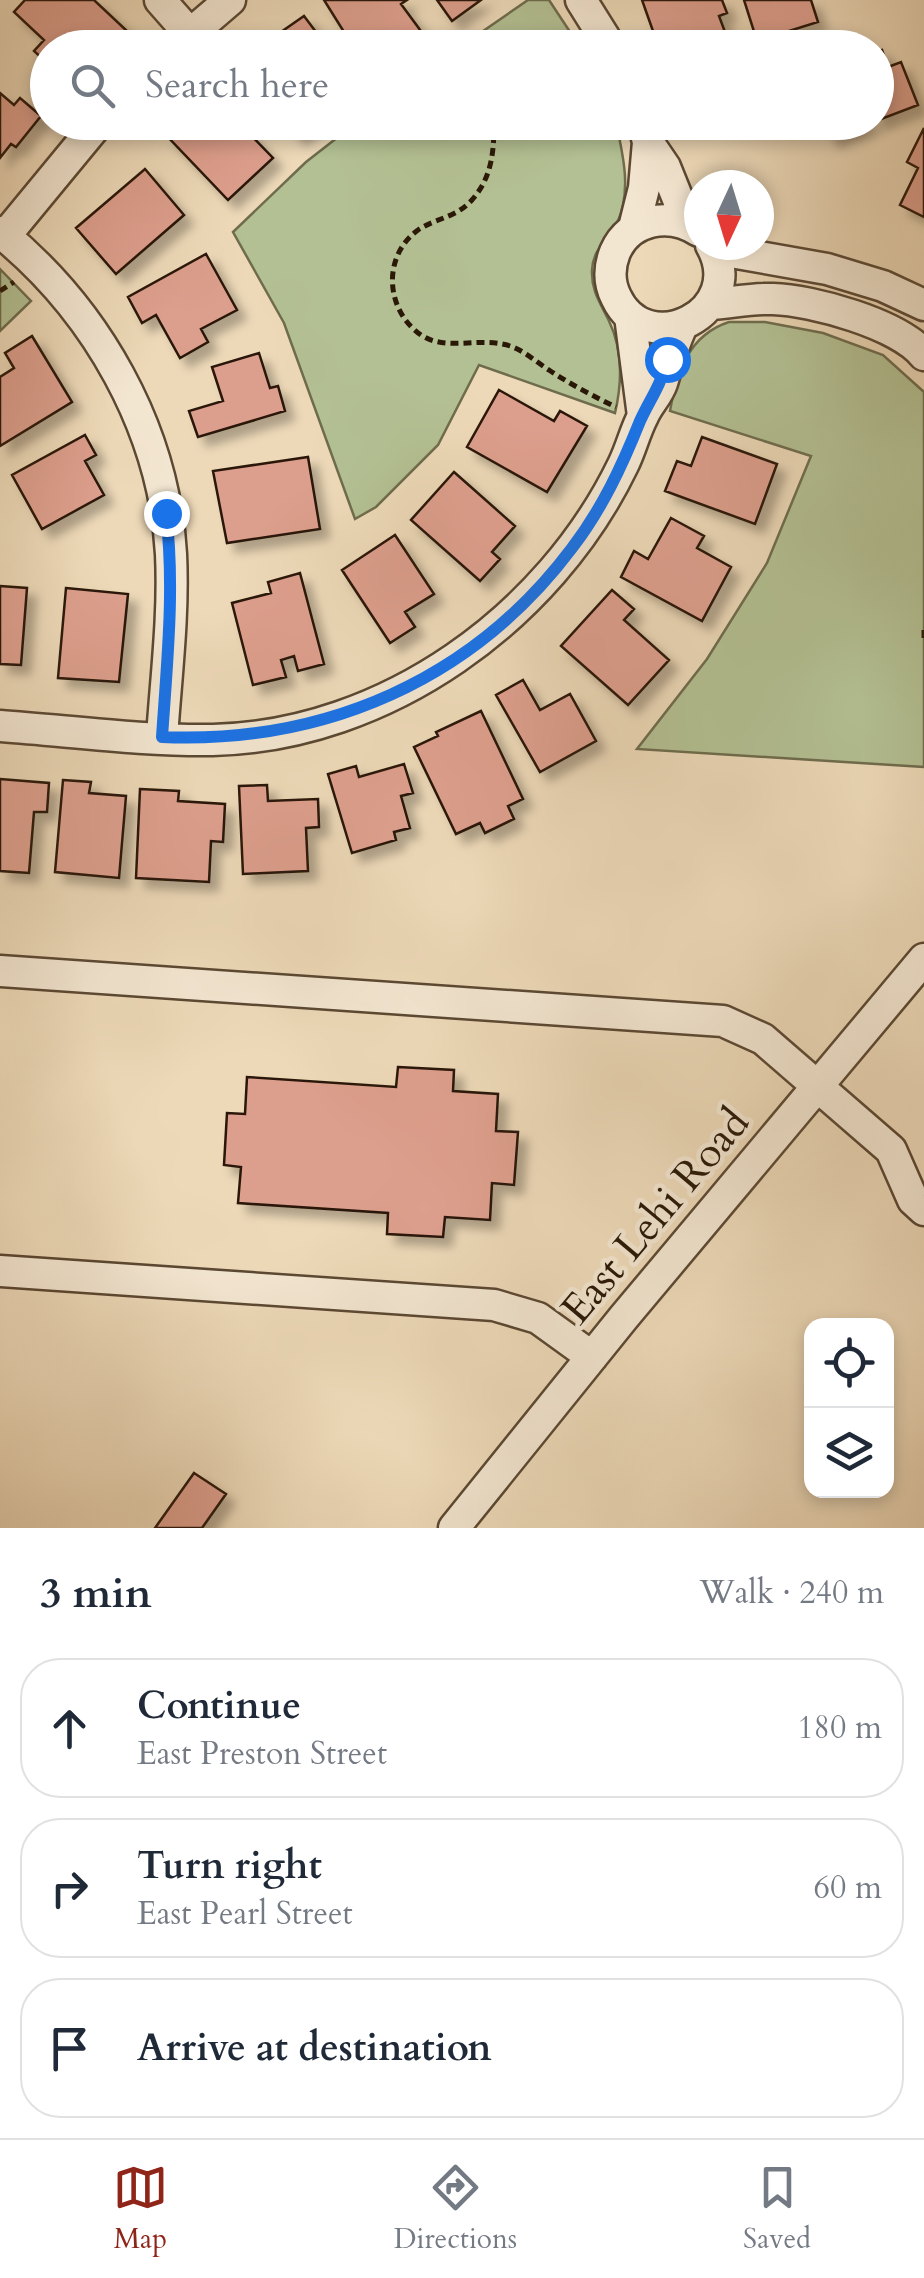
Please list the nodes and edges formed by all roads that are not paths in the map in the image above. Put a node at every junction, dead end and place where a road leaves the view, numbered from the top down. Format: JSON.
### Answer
{"nodes":[{"id":1,"x":160,"y":0,"type":"edge"},
{"id":2,"x":230,"y":0,"type":"edge"},
{"id":3,"x":581,"y":0,"type":"edge"},
{"id":4,"x":176,"y":30,"type":"edge"},
{"id":5,"x":193,"y":30,"type":"edge"},
{"id":6,"x":600,"y":30,"type":"edge"},
{"id":7,"x":83,"y":140,"type":"edge"},
{"id":8,"x":646,"y":140,"type":"edge"},
{"id":9,"x":650,"y":140,"type":"edge"},
{"id":10,"x":684,"y":202,"type":"edge"},
{"id":11,"x":684,"y":227,"type":"edge"},
{"id":12,"x":634,"y":228,"type":"junction"},
{"id":13,"x":2,"y":234,"type":"edge"},
{"id":14,"x":774,"y":255,"type":"edge"},
{"id":15,"x":713,"y":260,"type":"edge"},
{"id":16,"x":710,"y":304,"type":"junction"},
{"id":17,"x":924,"y":304,"type":"edge"},
{"id":18,"x":630,"y":316,"type":"junction"},
{"id":19,"x":682,"y":326,"type":"junction"},
{"id":20,"x":924,"y":355,"type":"edge"},
{"id":21,"x":642,"y":416,"type":"junction"},
{"id":22,"x":0,"y":726,"type":"edge"},
{"id":23,"x":162,"y":737,"type":"junction"},
{"id":24,"x":924,"y":959,"type":"edge"},
{"id":25,"x":0,"y":971,"type":"edge"},
{"id":26,"x":817,"y":1086,"type":"junction"},
{"id":27,"x":891,"y":1150,"type":"junction"},
{"id":28,"x":924,"y":1156,"type":"edge"},
{"id":29,"x":924,"y":1210,"type":"edge"},
{"id":30,"x":0,"y":1271,"type":"edge"},
{"id":31,"x":592,"y":1357,"type":"junction"},
{"id":32,"x":454,"y":1528,"type":"edge"}],
"edges":[{"from":1,"to":4,"type":"street"},
{"from":2,"to":5,"type":"street"},
{"from":3,"to":6,"type":"street"},
{"from":7,"to":13,"type":"street"},
{"from":8,"to":12,"type":"street"},
{"from":9,"to":10,"type":"street"},
{"from":11,"to":12,"type":"street"},
{"from":12,"to":18,"type":"street"},
{"from":13,"to":23,"type":"street"},
{"from":14,"to":17,"type":"street"},
{"from":15,"to":16,"type":"street"},
{"from":16,"to":19,"type":"street"},
{"from":16,"to":20,"type":"street"},
{"from":18,"to":19,"type":"street"},
{"from":18,"to":21,"type":"street"},
{"from":19,"to":21,"type":"street"},
{"from":21,"to":23,"type":"street"},
{"from":22,"to":23,"type":"street"},
{"from":24,"to":26,"type":"street","name":"East Lehi Road"},
{"from":25,"to":26,"type":"street"},
{"from":26,"to":27,"type":"street"},
{"from":26,"to":31,"type":"street","name":"East Lehi Road"},
{"from":27,"to":28,"type":"street"},
{"from":27,"to":29,"type":"street"},
{"from":30,"to":31,"type":"street"},
{"from":31,"to":32,"type":"street","name":"East Lehi Road"}]}
